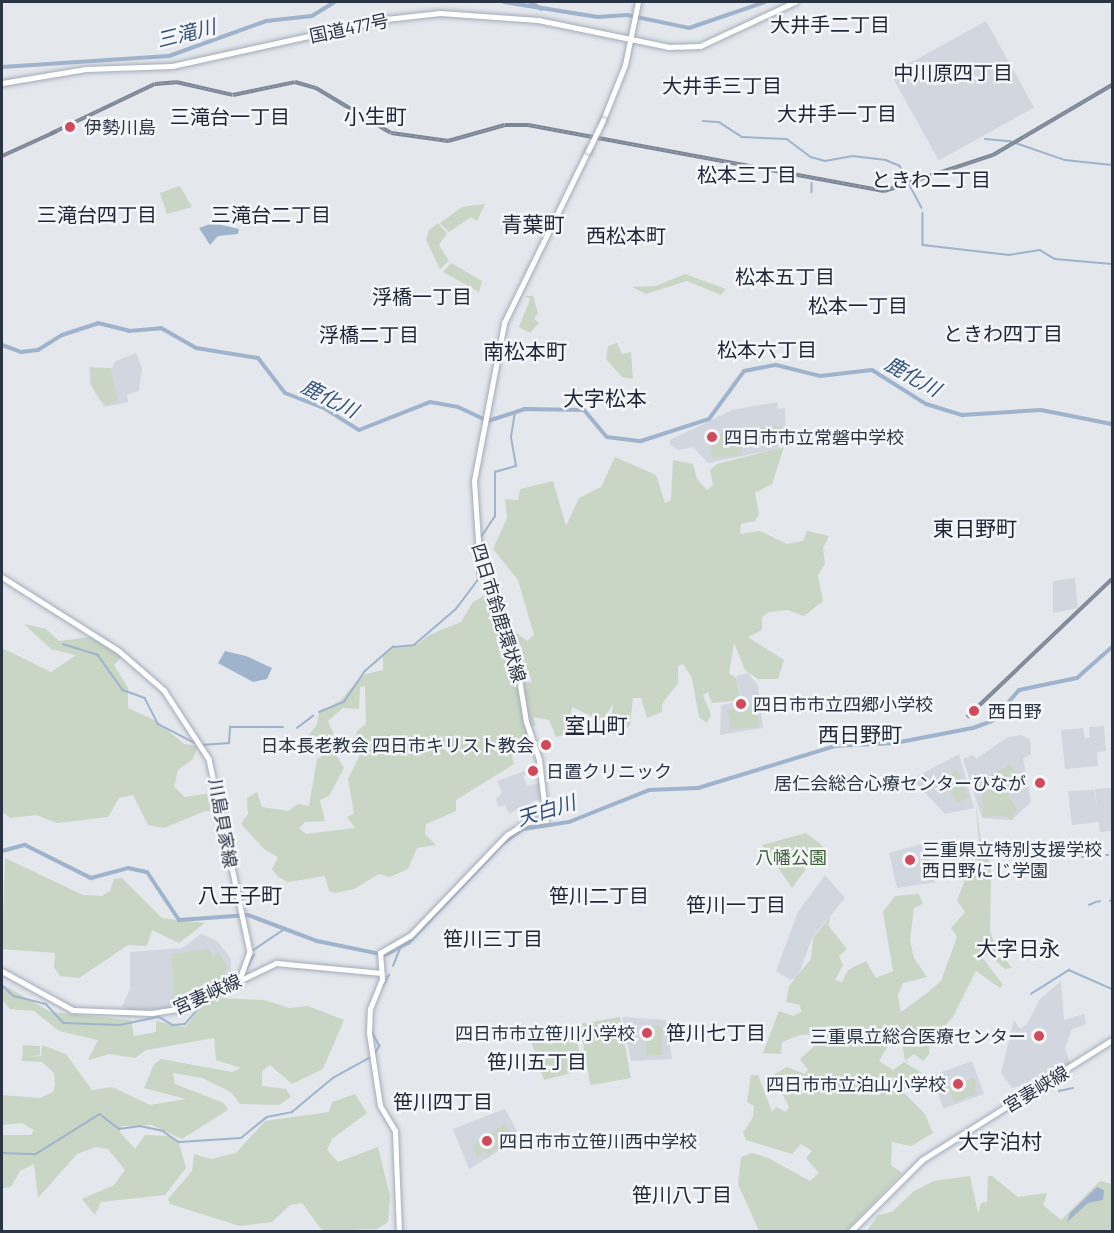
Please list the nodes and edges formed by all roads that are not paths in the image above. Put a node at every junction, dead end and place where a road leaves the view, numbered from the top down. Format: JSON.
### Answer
{"nodes":[{"id":1,"x":638,"y":2,"type":"edge"},
{"id":2,"x":795,"y":2,"type":"edge"},
{"id":3,"x":632,"y":35,"type":"junction"},
{"id":4,"x":624,"y":68,"type":"junction"},
{"id":5,"x":2,"y":83,"type":"edge"},
{"id":6,"x":603,"y":120,"type":"junction"},
{"id":7,"x":2,"y":577,"type":"edge"},
{"id":8,"x":2,"y":971,"type":"edge"},
{"id":9,"x":382,"y":973,"type":"junction"},
{"id":10,"x":239,"y":982,"type":"junction"},
{"id":11,"x":1113,"y":1040,"type":"edge"},
{"id":12,"x":399,"y":1232,"type":"edge"},
{"id":13,"x":850,"y":1232,"type":"edge"}],
"edges":[{"from":1,"to":3,"type":"main road","name":"四日市鈴鹿環状線"},
{"from":2,"to":3,"type":"highway","name":"国道477号"},
{"from":3,"to":4,"type":"main road","name":"四日市鈴鹿環状線"},
{"from":3,"to":5,"type":"highway","name":"国道477号"},
{"from":4,"to":6,"type":"main road","name":"四日市鈴鹿環状線"},
{"from":4,"to":6,"type":"main road"},
{"from":6,"to":9,"type":"main road","name":"四日市鈴鹿環状線","bridge":true},
{"from":7,"to":10,"type":"main road","name":"川島貝家線"},
{"from":8,"to":10,"type":"main road","name":"宮妻峡線"},
{"from":9,"to":10,"type":"main road","name":"宮妻峡線"},
{"from":9,"to":12,"type":"main road","name":"四日市鈴鹿環状線"},
{"from":11,"to":13,"type":"main road","name":"宮妻峡線"}]}
